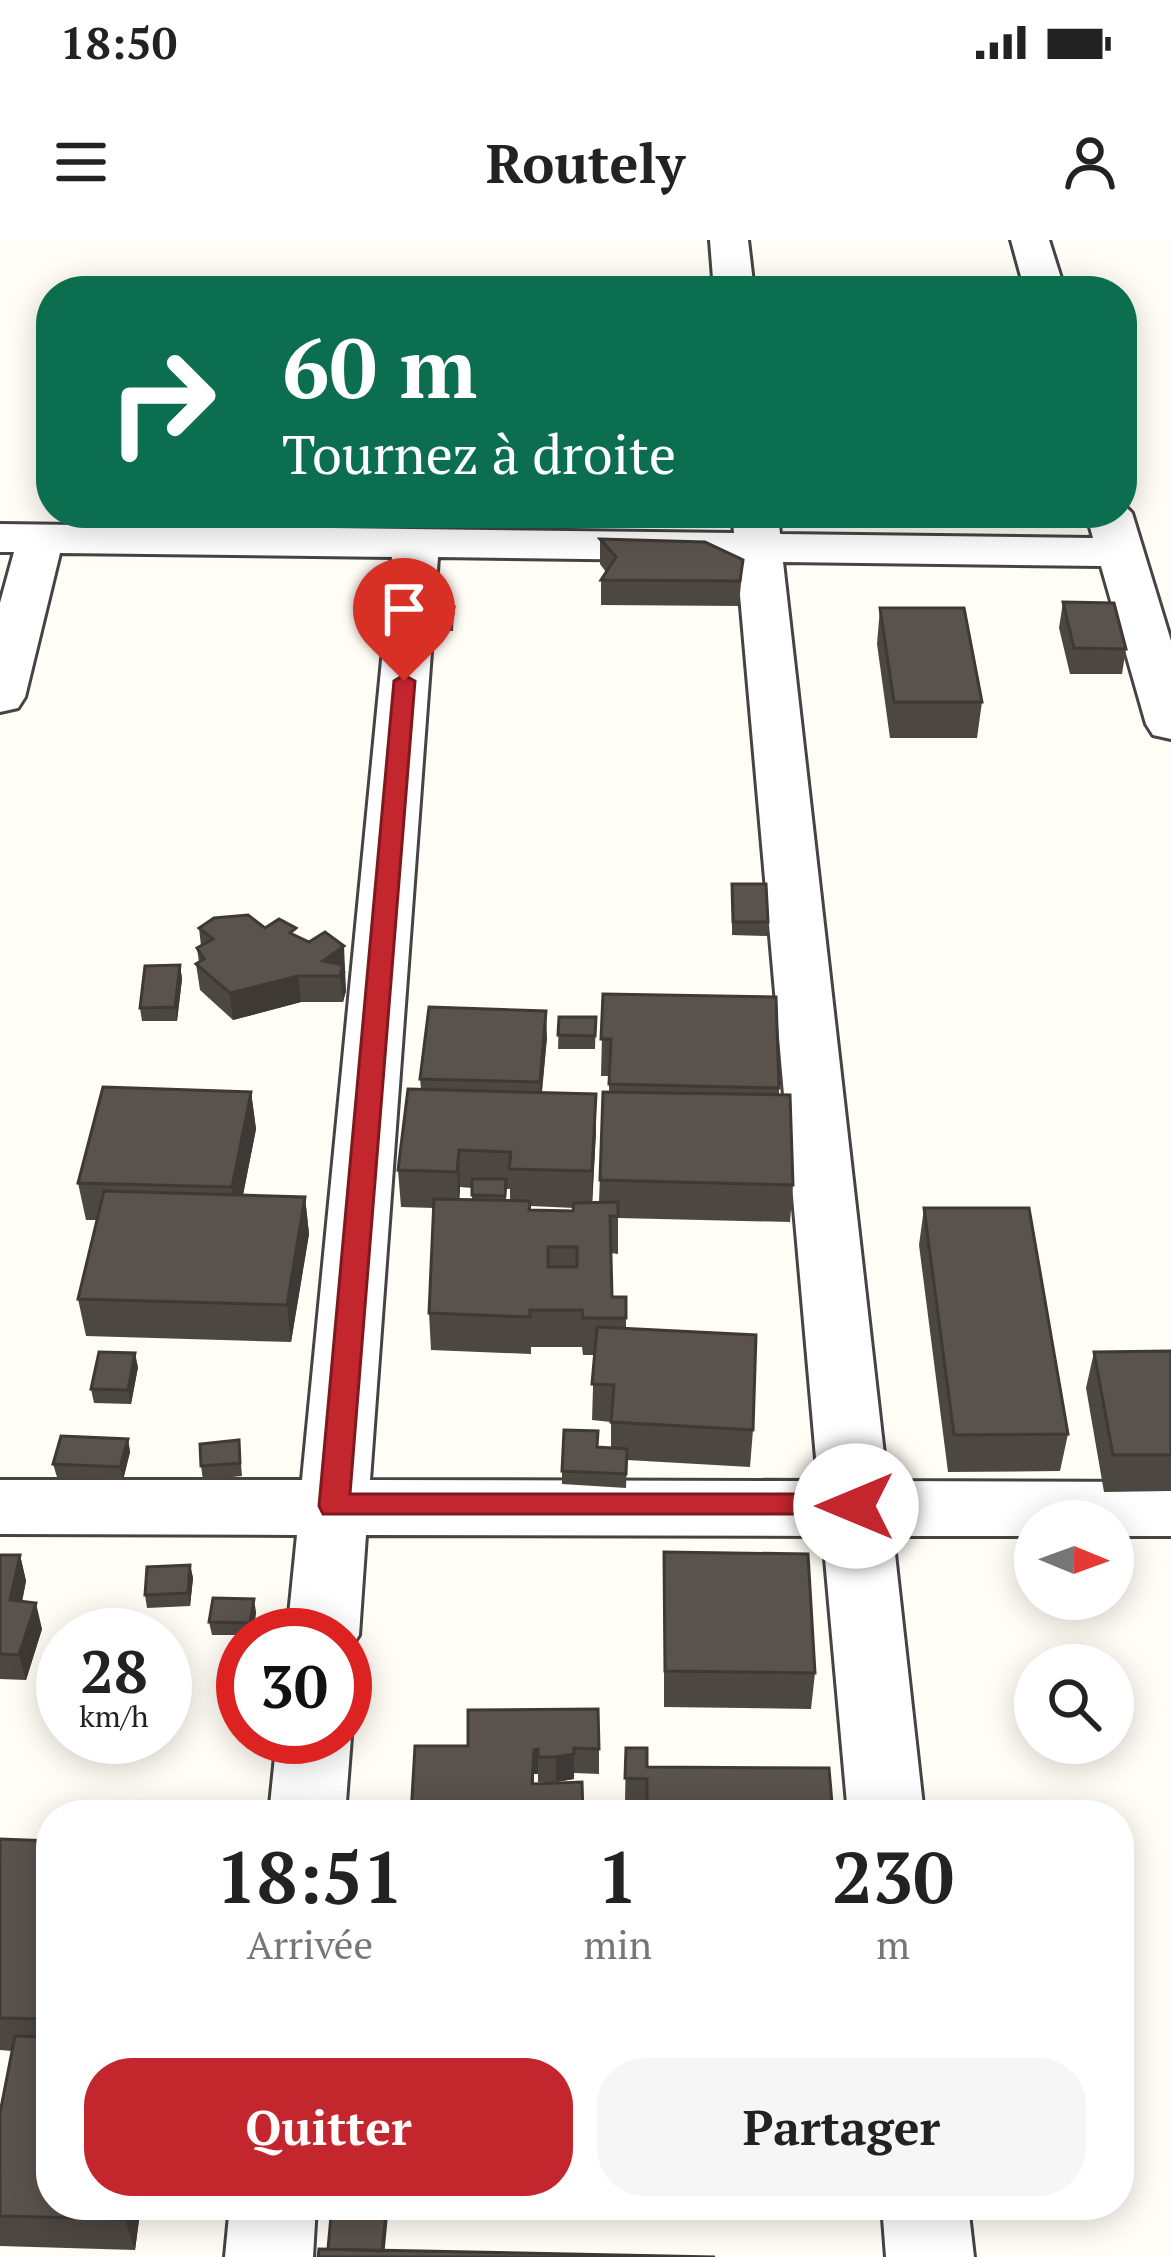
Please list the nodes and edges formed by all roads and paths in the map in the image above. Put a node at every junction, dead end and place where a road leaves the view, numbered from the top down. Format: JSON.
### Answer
{"nodes":[{"id":1,"x":729,"y":240,"type":"edge"},
{"id":2,"x":1030,"y":240,"type":"edge"},
{"id":3,"x":733,"y":276,"type":"edge"},
{"id":4,"x":1041,"y":276,"type":"edge"},
{"id":5,"x":756,"y":531,"type":"edge"},
{"id":6,"x":1115,"y":532,"type":"edge"},
{"id":7,"x":20,"y":539,"type":"edge"},
{"id":8,"x":416,"y":544,"type":"junction"},
{"id":9,"x":0,"y":697,"type":"edge"},
{"id":10,"x":1171,"y":724,"type":"edge"},
{"id":11,"x":334,"y":1506,"type":"junction"},
{"id":12,"x":856,"y":1506,"type":"junction"},
{"id":13,"x":0,"y":1507,"type":"edge"},
{"id":14,"x":1171,"y":1509,"type":"edge"},
{"id":15,"x":325,"y":1608,"type":"edge"},
{"id":16,"x":312,"y":1764,"type":"edge"},
{"id":17,"x":308,"y":1800,"type":"edge"},
{"id":18,"x":885,"y":1800,"type":"edge"},
{"id":19,"x":272,"y":2220,"type":"edge"},
{"id":20,"x":926,"y":2220,"type":"edge"},
{"id":21,"x":269,"y":2257,"type":"edge"},
{"id":22,"x":930,"y":2257,"type":"edge"}],
"edges":[{"from":1,"to":3,"type":"street"},
{"from":2,"to":4,"type":"street"},
{"from":5,"to":6,"type":"street"},
{"from":5,"to":8,"type":"street"},
{"from":5,"to":12,"type":"street"},
{"from":6,"to":10,"type":"street"},
{"from":7,"to":8,"type":"street"},
{"from":7,"to":9,"type":"street"},
{"from":8,"to":11,"type":"street"},
{"from":11,"to":12,"type":"street"},
{"from":11,"to":13,"type":"street"},
{"from":11,"to":15,"type":"street"},
{"from":12,"to":14,"type":"street"},
{"from":12,"to":18,"type":"street"},
{"from":16,"to":17,"type":"street"},
{"from":19,"to":21,"type":"street"},
{"from":20,"to":22,"type":"street"}]}
